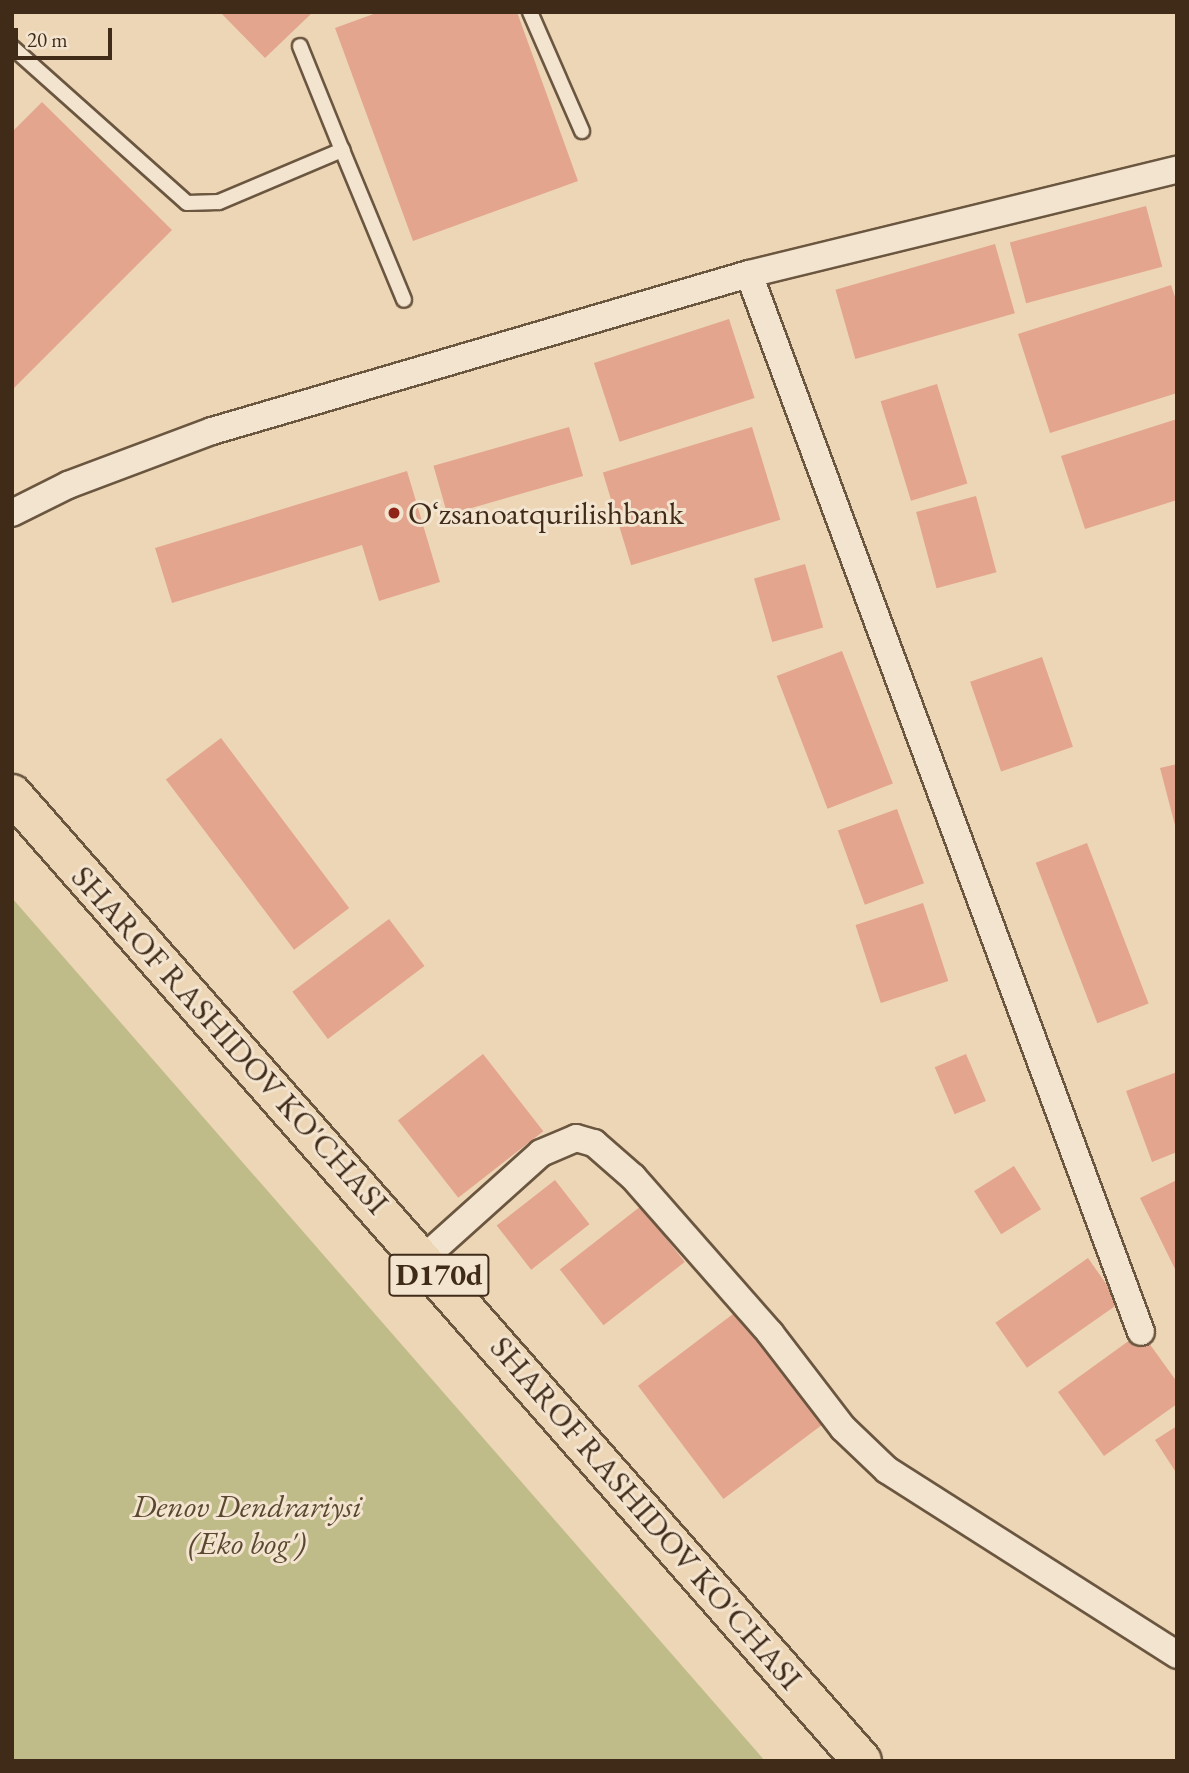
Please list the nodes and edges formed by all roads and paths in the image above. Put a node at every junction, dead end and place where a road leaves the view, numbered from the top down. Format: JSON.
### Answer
{"nodes":[{"id":1,"x":530,"y":12,"type":"edge"},
{"id":2,"x":300,"y":46,"type":"dead end"},
{"id":3,"x":12,"y":47,"type":"edge"},
{"id":4,"x":582,"y":131,"type":"dead end"},
{"id":5,"x":342,"y":150,"type":"junction"},
{"id":6,"x":1177,"y":170,"type":"edge"},
{"id":7,"x":749,"y":274,"type":"junction"},
{"id":8,"x":404,"y":300,"type":"dead end"},
{"id":9,"x":12,"y":513,"type":"edge"},
{"id":10,"x":12,"y":794,"type":"edge"},
{"id":11,"x":424,"y":1258,"type":"junction"},
{"id":12,"x":1141,"y":1332,"type":"dead end"},
{"id":13,"x":1177,"y":1654,"type":"edge"},
{"id":14,"x":862,"y":1761,"type":"edge"}],
"edges":[{"from":1,"to":4,"type":"lane"},
{"from":2,"to":5,"type":"lane"},
{"from":3,"to":5,"type":"lane"},
{"from":5,"to":8,"type":"lane"},
{"from":6,"to":7,"type":"street"},
{"from":7,"to":9,"type":"street"},
{"from":7,"to":12,"type":"street"},
{"from":10,"to":11,"type":"main road","name":"SHAROF RASHIDOV KO'CHASI","number":"D170d"},
{"from":11,"to":13,"type":"street"},
{"from":11,"to":14,"type":"main road","name":"SHAROF RASHIDOV KO'CHASI","number":"D170d"}]}
